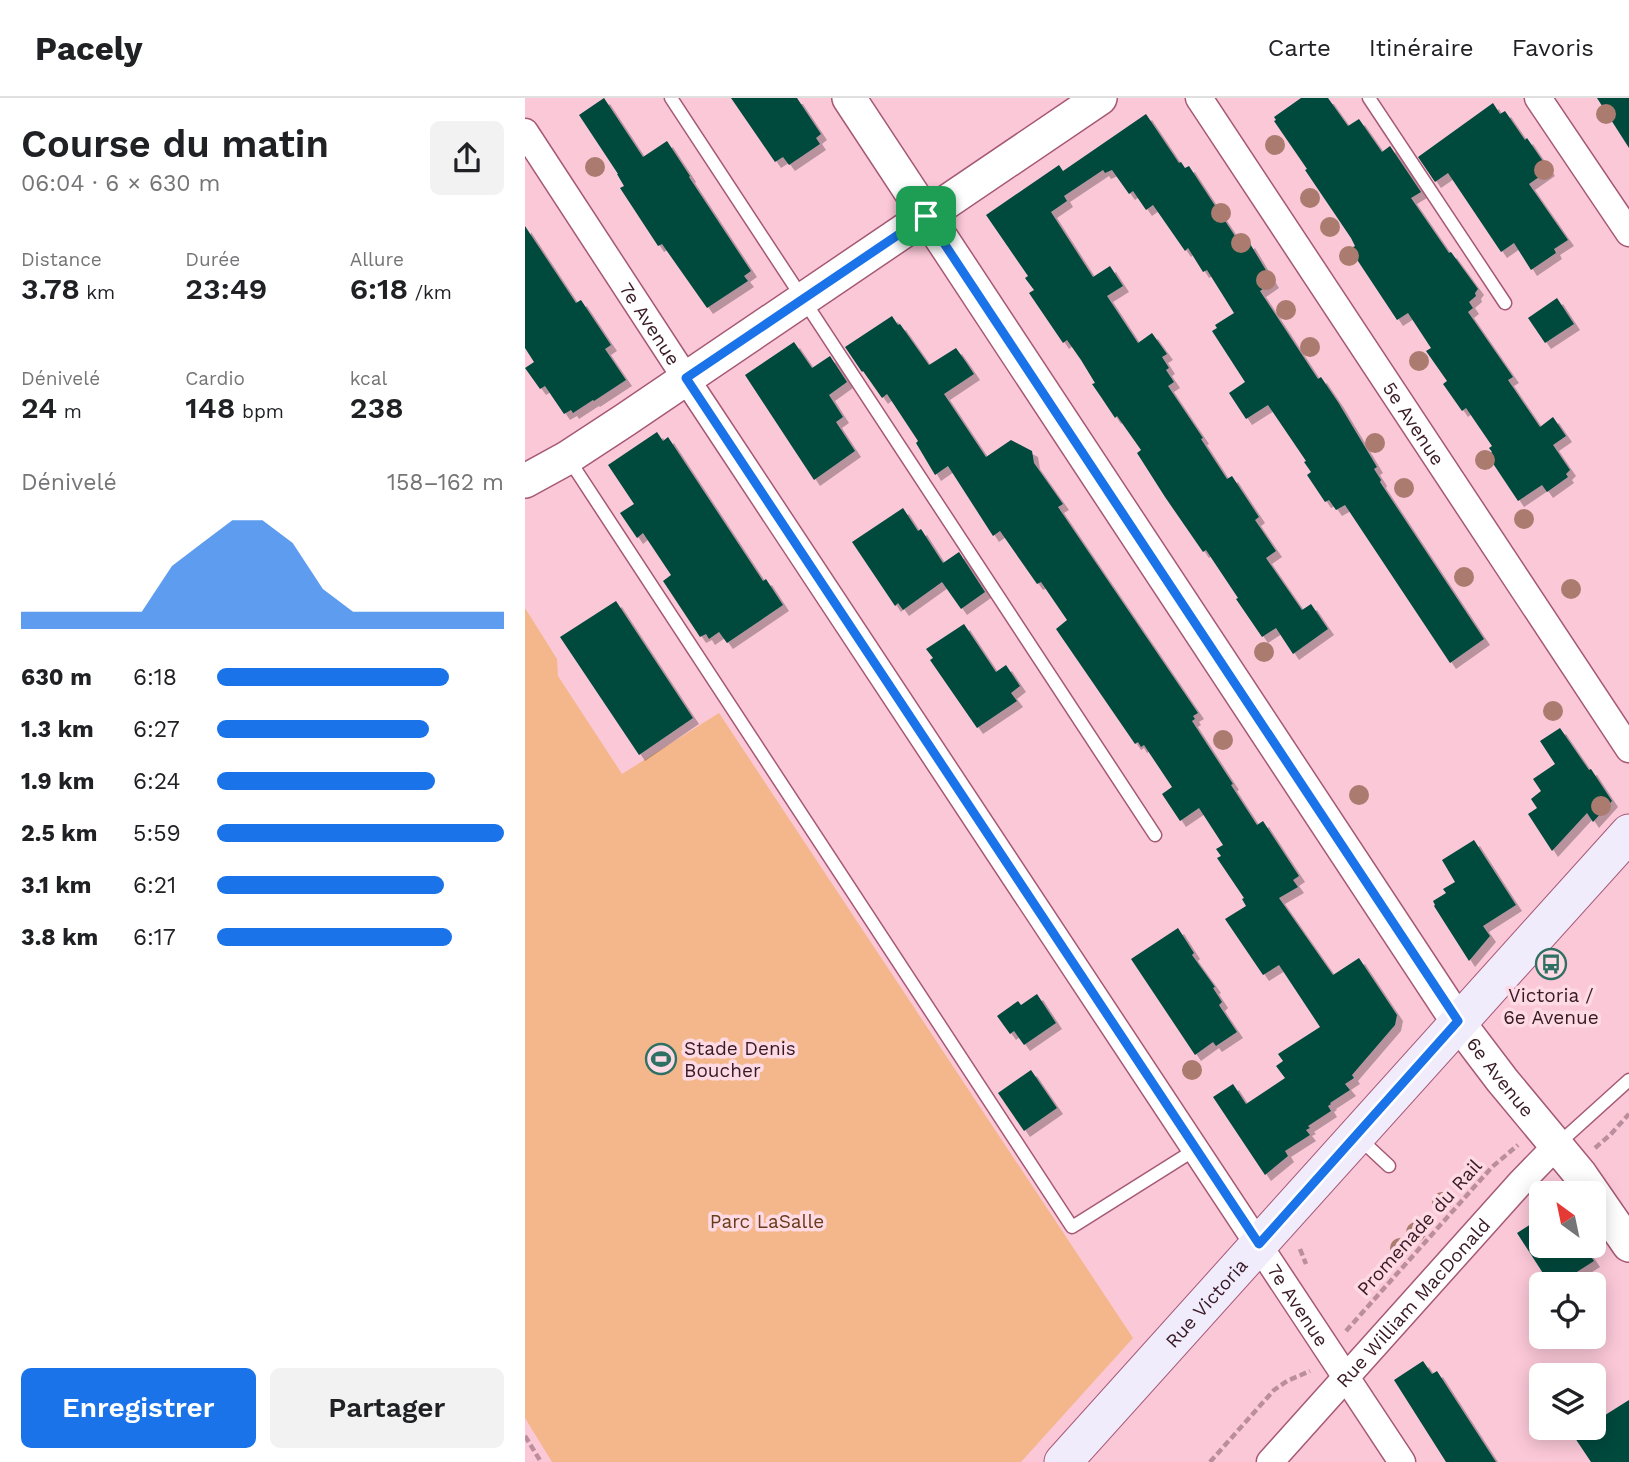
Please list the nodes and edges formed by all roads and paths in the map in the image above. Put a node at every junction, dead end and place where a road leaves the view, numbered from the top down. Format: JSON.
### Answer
{"nodes":[{"id":1,"x":671,"y":98,"type":"edge"},
{"id":2,"x":849,"y":98,"type":"edge"},
{"id":3,"x":1100,"y":98,"type":"edge"},
{"id":4,"x":1199,"y":98,"type":"edge"},
{"id":5,"x":1369,"y":98,"type":"edge"},
{"id":6,"x":1538,"y":98,"type":"edge"},
{"id":7,"x":525,"y":132,"type":"edge"},
{"id":8,"x":926,"y":216,"type":"junction"},
{"id":9,"x":1629,"y":233,"type":"edge"},
{"id":10,"x":803,"y":299,"type":"junction"},
{"id":11,"x":1505,"y":303,"type":"dead end"},
{"id":12,"x":686,"y":378,"type":"junction"},
{"id":13,"x":567,"y":458,"type":"junction"},
{"id":14,"x":525,"y":481,"type":"edge"},
{"id":15,"x":1629,"y":750,"type":"edge"},
{"id":16,"x":1629,"y":833,"type":"edge"},
{"id":17,"x":1155,"y":835,"type":"dead end"},
{"id":18,"x":1458,"y":1021,"type":"junction"},
{"id":19,"x":1629,"y":1080,"type":"edge"},
{"id":20,"x":1629,"y":1114,"type":"edge"},
{"id":21,"x":1356,"y":1136,"type":"junction"},
{"id":22,"x":1557,"y":1145,"type":"junction"},
{"id":23,"x":1599,"y":1145,"type":"dead end"},
{"id":24,"x":1514,"y":1146,"type":"dead end"},
{"id":25,"x":1196,"y":1149,"type":"junction"},
{"id":26,"x":1389,"y":1166,"type":"dead end"},
{"id":27,"x":1259,"y":1244,"type":"junction"},
{"id":28,"x":1629,"y":1245,"type":"edge"},
{"id":29,"x":1347,"y":1329,"type":"dead end"},
{"id":30,"x":1308,"y":1372,"type":"dead end"},
{"id":31,"x":1346,"y":1377,"type":"junction"},
{"id":32,"x":525,"y":1436,"type":"edge"},
{"id":33,"x":541,"y":1462,"type":"edge"},
{"id":34,"x":1063,"y":1462,"type":"edge"},
{"id":35,"x":1210,"y":1462,"type":"edge"},
{"id":36,"x":1270,"y":1462,"type":"edge"},
{"id":37,"x":1402,"y":1462,"type":"edge"}],
"edges":[{"from":1,"to":10,"type":"lane"},
{"from":2,"to":8,"type":"street","name":"6e Avenue"},
{"from":3,"to":8,"type":"street"},
{"from":4,"to":15,"type":"street","name":"5e Avenue"},
{"from":5,"to":11,"type":"lane"},
{"from":6,"to":9,"type":"street"},
{"from":7,"to":12,"type":"street","name":"7e Avenue"},
{"from":8,"to":10,"type":"street"},
{"from":8,"to":18,"type":"street","name":"6e Avenue"},
{"from":10,"to":12,"type":"street"},
{"from":10,"to":17,"type":"lane"},
{"from":12,"to":13,"type":"street"},
{"from":12,"to":25,"type":"street","name":"7e Avenue"},
{"from":13,"to":14,"type":"street"},
{"from":13,"to":25,"type":"lane"},
{"from":16,"to":18,"type":"main road","name":"Rue Victoria"},
{"from":18,"to":21,"type":"main road","name":"Rue Victoria"},
{"from":18,"to":22,"type":"street","name":"6e Avenue"},
{"from":19,"to":22,"type":"lane"},
{"from":20,"to":23,"type":"path"},
{"from":21,"to":26,"type":"lane"},
{"from":21,"to":27,"type":"main road","name":"Rue Victoria"},
{"from":22,"to":28,"type":"street","name":"6e Avenue"},
{"from":22,"to":31,"type":"street","name":"Rue William MacDonald"},
{"from":24,"to":29,"type":"path","name":"Promenade du Rail"},
{"from":25,"to":27,"type":"street","name":"7e Avenue"},
{"from":27,"to":31,"type":"street","name":"7e Avenue"},
{"from":27,"to":34,"type":"main road","name":"Rue Victoria"},
{"from":30,"to":35,"type":"path"},
{"from":31,"to":36,"type":"street","name":"Rue William MacDonald"},
{"from":31,"to":37,"type":"street","name":"7e Avenue"},
{"from":32,"to":33,"type":"path"}]}
